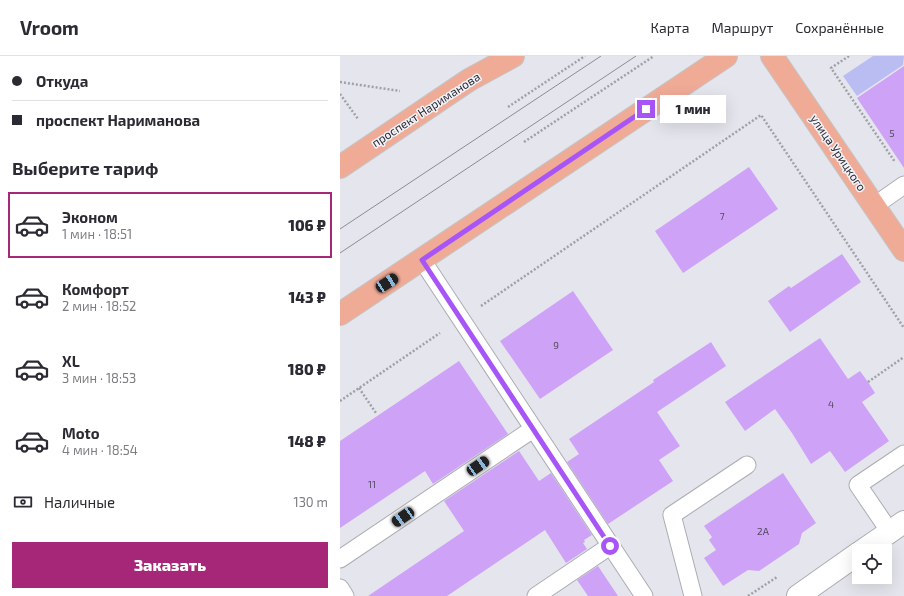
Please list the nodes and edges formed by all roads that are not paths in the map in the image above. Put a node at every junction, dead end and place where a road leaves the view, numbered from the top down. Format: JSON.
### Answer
{"nodes":[{"id":1,"x":513,"y":56,"type":"edge"},
{"id":2,"x":726,"y":56,"type":"edge"},
{"id":3,"x":772,"y":56,"type":"edge"},
{"id":4,"x":340,"y":167,"type":"edge"},
{"id":5,"x":904,"y":185,"type":"edge"},
{"id":6,"x":874,"y":206,"type":"junction"},
{"id":7,"x":904,"y":250,"type":"edge"},
{"id":8,"x":422,"y":260,"type":"junction"},
{"id":9,"x":340,"y":314,"type":"edge"},
{"id":10,"x":533,"y":429,"type":"junction"},
{"id":11,"x":904,"y":454,"type":"edge"},
{"id":12,"x":747,"y":465,"type":"dead end"},
{"id":13,"x":897,"y":527,"type":"edge"},
{"id":14,"x":872,"y":544,"type":"edge"},
{"id":15,"x":610,"y":546,"type":"junction"},
{"id":16,"x":852,"y":558,"type":"edge"},
{"id":17,"x":340,"y":559,"type":"edge"},
{"id":18,"x":340,"y":588,"type":"edge"},
{"id":19,"x":346,"y":596,"type":"edge"},
{"id":20,"x":536,"y":596,"type":"edge"},
{"id":21,"x":644,"y":596,"type":"edge"},
{"id":22,"x":693,"y":596,"type":"edge"},
{"id":23,"x":798,"y":596,"type":"edge"}],
"edges":[{"from":1,"to":4,"type":"main road","name":"проспект Нариманова"},
{"from":2,"to":8,"type":"main road"},
{"from":3,"to":6,"type":"main road","name":"улица Урицкого"},
{"from":5,"to":6,"type":"lane"},
{"from":6,"to":7,"type":"main road","name":"улица Урицкого"},
{"from":8,"to":9,"type":"main road"},
{"from":8,"to":10,"type":"lane"},
{"from":10,"to":15,"type":"lane"},
{"from":10,"to":17,"type":"lane"},
{"from":11,"to":13,"type":"lane"},
{"from":12,"to":22,"type":"lane"},
{"from":13,"to":14,"type":"street"},
{"from":15,"to":20,"type":"lane"},
{"from":15,"to":21,"type":"lane"},
{"from":16,"to":23,"type":"street"},
{"from":18,"to":19,"type":"lane"}]}
